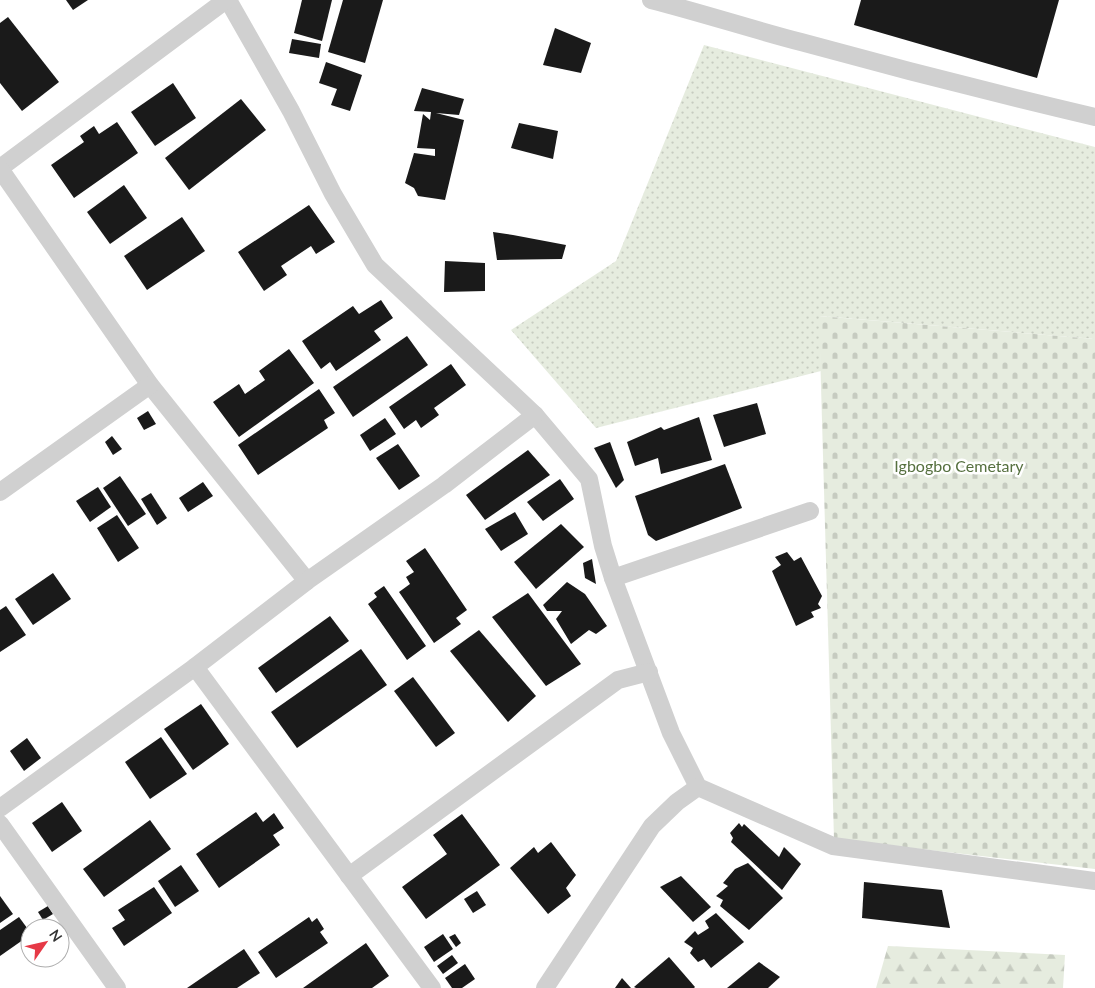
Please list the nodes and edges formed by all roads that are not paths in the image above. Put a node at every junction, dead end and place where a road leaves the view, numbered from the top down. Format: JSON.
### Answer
{"nodes":[{"id":1,"x":227,"y":0,"type":"edge"},
{"id":2,"x":651,"y":0,"type":"edge"},
{"id":3,"x":1095,"y":117,"type":"edge"},
{"id":4,"x":0,"y":168,"type":"edge"},
{"id":5,"x":150,"y":385,"type":"junction"},
{"id":6,"x":535,"y":415,"type":"junction"},
{"id":7,"x":0,"y":492,"type":"edge"},
{"id":8,"x":810,"y":510,"type":"dead end"},
{"id":9,"x":613,"y":578,"type":"junction"},
{"id":10,"x":307,"y":581,"type":"junction"},
{"id":11,"x":195,"y":667,"type":"junction"},
{"id":12,"x":649,"y":672,"type":"junction"},
{"id":13,"x":698,"y":788,"type":"junction"},
{"id":14,"x":0,"y":808,"type":"edge"},
{"id":15,"x":0,"y":824,"type":"edge"},
{"id":16,"x":349,"y":876,"type":"junction"},
{"id":17,"x":1095,"y":881,"type":"edge"},
{"id":18,"x":117,"y":988,"type":"edge"},
{"id":19,"x":432,"y":988,"type":"edge"},
{"id":20,"x":545,"y":988,"type":"edge"}],
"edges":[{"from":1,"to":4,"type":"street"},
{"from":1,"to":6,"type":"street"},
{"from":2,"to":3,"type":"street"},
{"from":4,"to":5,"type":"street"},
{"from":5,"to":7,"type":"street"},
{"from":5,"to":10,"type":"street"},
{"from":6,"to":9,"type":"street"},
{"from":6,"to":10,"type":"street"},
{"from":8,"to":9,"type":"street"},
{"from":9,"to":12,"type":"street"},
{"from":10,"to":11,"type":"street"},
{"from":11,"to":14,"type":"street"},
{"from":11,"to":16,"type":"street"},
{"from":12,"to":13,"type":"street"},
{"from":12,"to":16,"type":"street"},
{"from":13,"to":17,"type":"street"},
{"from":13,"to":20,"type":"street"},
{"from":15,"to":18,"type":"street"},
{"from":16,"to":19,"type":"street"}]}
